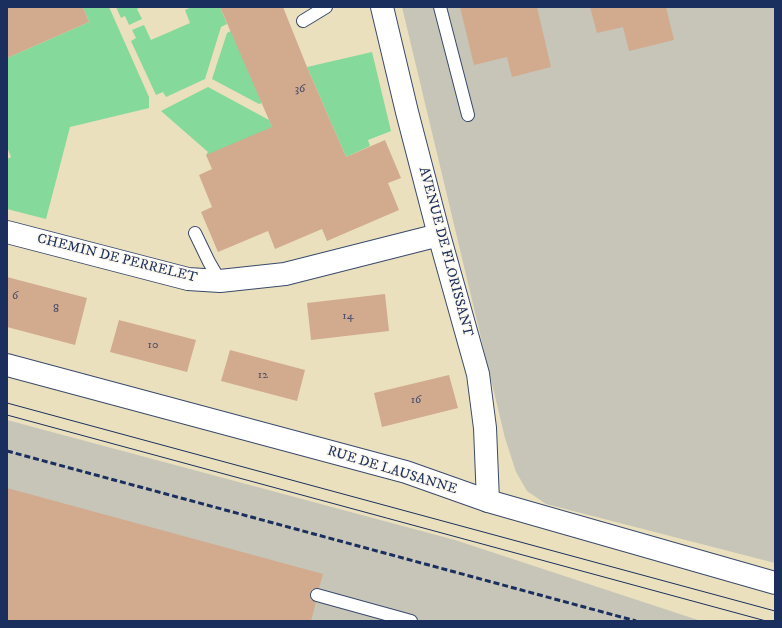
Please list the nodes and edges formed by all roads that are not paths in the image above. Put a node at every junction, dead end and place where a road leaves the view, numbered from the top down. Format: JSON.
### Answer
{"nodes":[{"id":1,"x":326,"y":7,"type":"edge"},
{"id":2,"x":382,"y":7,"type":"edge"},
{"id":3,"x":440,"y":7,"type":"edge"},
{"id":4,"x":303,"y":22,"type":"dead end"},
{"id":5,"x":468,"y":115,"type":"dead end"},
{"id":6,"x":7,"y":232,"type":"edge"},
{"id":7,"x":195,"y":233,"type":"dead end"},
{"id":8,"x":439,"y":235,"type":"junction"},
{"id":9,"x":220,"y":281,"type":"junction"},
{"id":10,"x":7,"y":366,"type":"edge"},
{"id":11,"x":488,"y":501,"type":"junction"},
{"id":12,"x":775,"y":583,"type":"edge"},
{"id":13,"x":318,"y":595,"type":"dead end"},
{"id":14,"x":412,"y":621,"type":"edge"}],
"edges":[{"from":1,"to":4,"type":"lane"},
{"from":2,"to":8,"type":"street","name":"AVENUE DE FLORISSANT"},
{"from":3,"to":5,"type":"lane"},
{"from":6,"to":9,"type":"street","name":"CHEMIN DE PERRELET"},
{"from":7,"to":9,"type":"lane"},
{"from":8,"to":9,"type":"street","name":"CHEMIN DE PERRELET"},
{"from":8,"to":11,"type":"street","name":"AVENUE DE FLORISSANT"},
{"from":10,"to":11,"type":"street","name":"RUE DE LAUSANNE"},
{"from":11,"to":12,"type":"street","name":"RUE DE LAUSANNE"},
{"from":13,"to":14,"type":"lane"}]}
